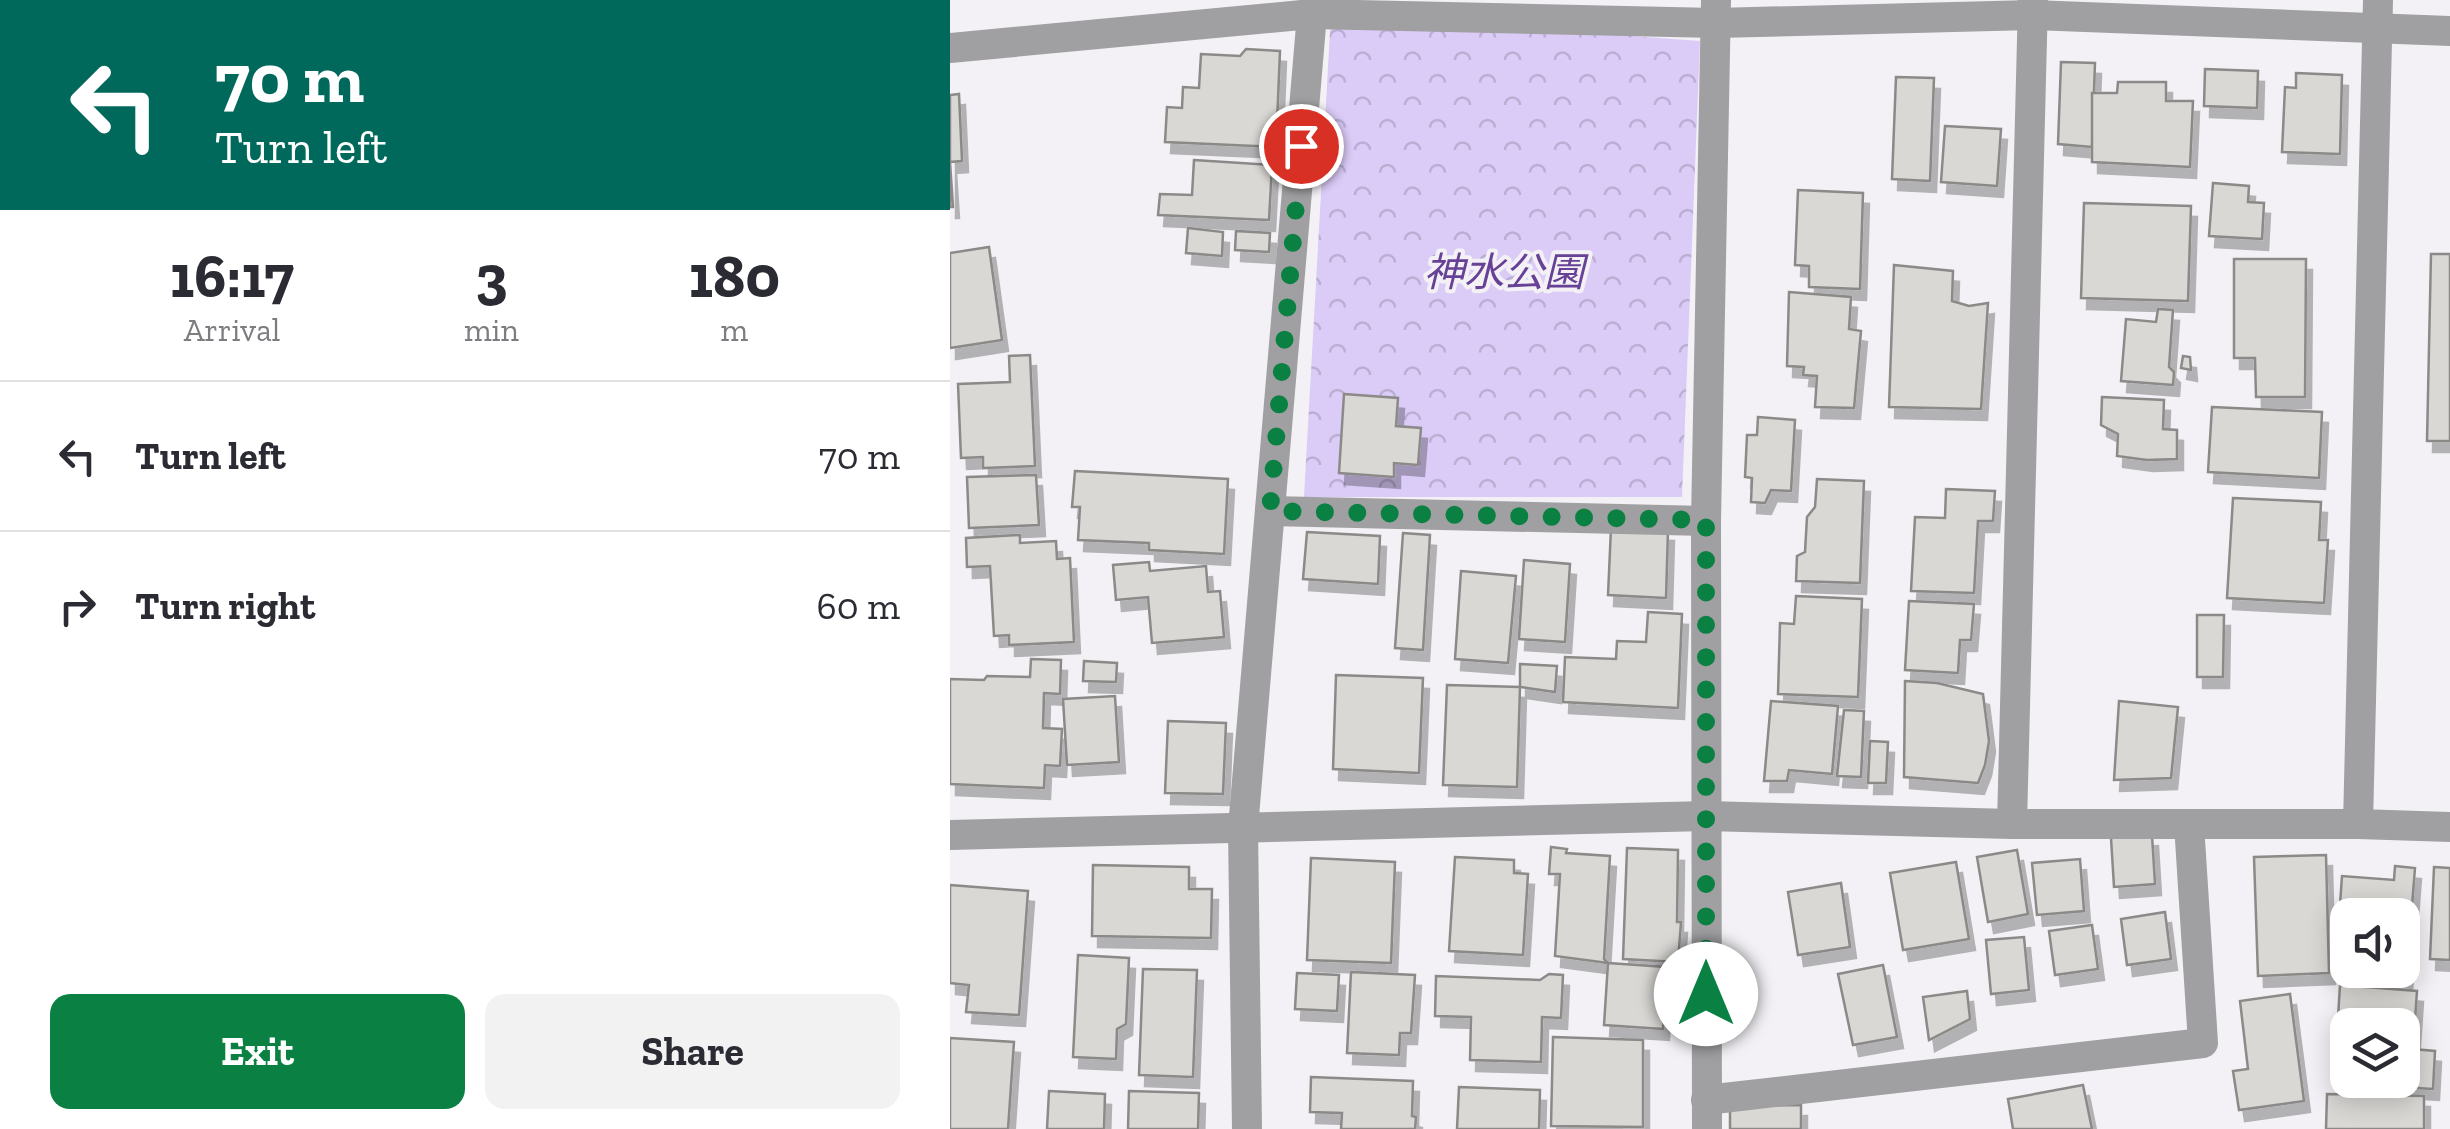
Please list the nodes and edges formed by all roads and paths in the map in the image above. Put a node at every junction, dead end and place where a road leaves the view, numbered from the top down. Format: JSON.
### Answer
{"nodes":[{"id":1,"x":2033,"y":7,"type":"edge"},
{"id":2,"x":1478,"y":9,"type":"edge"},
{"id":3,"x":1716,"y":11,"type":"edge"},
{"id":4,"x":1312,"y":14,"type":"junction"},
{"id":5,"x":2377,"y":14,"type":"edge"},
{"id":6,"x":2450,"y":31,"type":"edge"},
{"id":7,"x":950,"y":48,"type":"edge"},
{"id":8,"x":1270,"y":511,"type":"junction"},
{"id":9,"x":1706,"y":520,"type":"junction"},
{"id":10,"x":1706,"y":816,"type":"junction"},
{"id":11,"x":2012,"y":824,"type":"junction"},
{"id":12,"x":2189,"y":824,"type":"junction"},
{"id":13,"x":2358,"y":824,"type":"junction"},
{"id":14,"x":2450,"y":827,"type":"edge"},
{"id":15,"x":1243,"y":828,"type":"junction"},
{"id":16,"x":950,"y":835,"type":"edge"},
{"id":17,"x":1707,"y":1115,"type":"edge"},
{"id":18,"x":1246,"y":1129,"type":"edge"}],
"edges":[{"from":1,"to":3,"type":"street"},
{"from":1,"to":5,"type":"street"},
{"from":1,"to":11,"type":"street"},
{"from":2,"to":3,"type":"street"},
{"from":2,"to":4,"type":"street"},
{"from":3,"to":9,"type":"street"},
{"from":4,"to":7,"type":"street"},
{"from":4,"to":8,"type":"street"},
{"from":5,"to":6,"type":"street"},
{"from":5,"to":13,"type":"street"},
{"from":8,"to":9,"type":"street"},
{"from":8,"to":15,"type":"street"},
{"from":9,"to":10,"type":"street"},
{"from":10,"to":11,"type":"street"},
{"from":10,"to":15,"type":"street"},
{"from":10,"to":17,"type":"street"},
{"from":11,"to":12,"type":"street"},
{"from":12,"to":13,"type":"street"},
{"from":12,"to":17,"type":"street"},
{"from":13,"to":14,"type":"street"},
{"from":15,"to":16,"type":"street"},
{"from":15,"to":18,"type":"street"}]}
